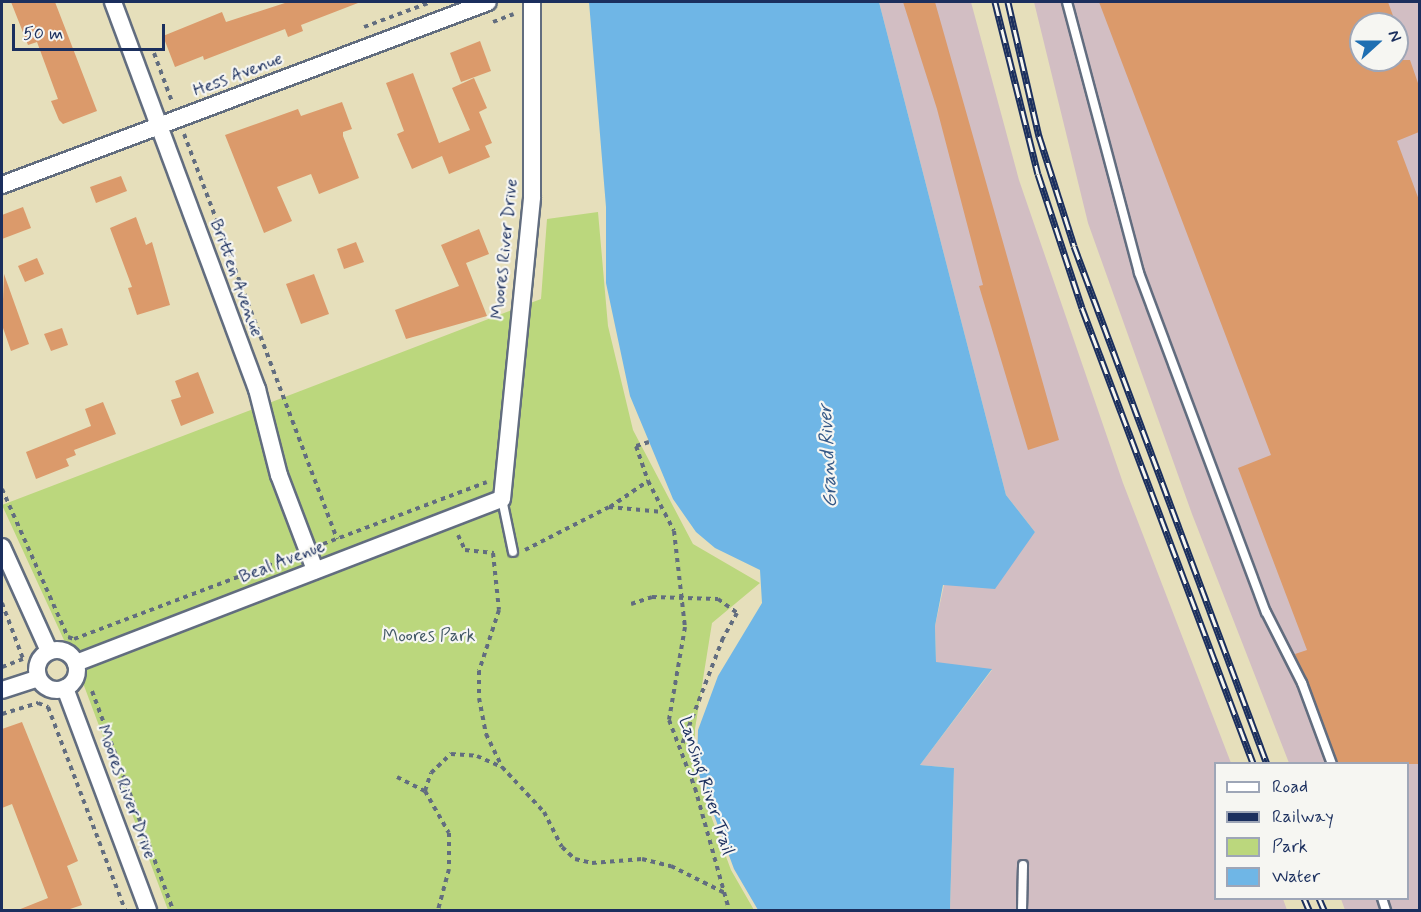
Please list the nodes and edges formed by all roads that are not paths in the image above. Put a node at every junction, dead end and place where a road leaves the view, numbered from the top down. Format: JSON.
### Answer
{"nodes":[{"id":1,"x":113,"y":2,"type":"edge"},
{"id":2,"x":488,"y":2,"type":"edge"},
{"id":3,"x":532,"y":2,"type":"edge"},
{"id":4,"x":1066,"y":2,"type":"edge"},
{"id":5,"x":159,"y":126,"type":"junction"},
{"id":6,"x":2,"y":185,"type":"edge"},
{"id":7,"x":502,"y":499,"type":"junction"},
{"id":8,"x":2,"y":547,"type":"edge"},
{"id":9,"x":513,"y":552,"type":"road end"},
{"id":10,"x":315,"y":570,"type":"junction"},
{"id":11,"x":49,"y":651,"type":"junction"},
{"id":12,"x":76,"y":663,"type":"junction"},
{"id":13,"x":38,"y":678,"type":"junction"},
{"id":14,"x":65,"y":688,"type":"junction"},
{"id":15,"x":2,"y":690,"type":"edge"},
{"id":16,"x":1331,"y":762,"type":"edge"},
{"id":17,"x":1023,"y":866,"type":"dead end"},
{"id":18,"x":148,"y":910,"type":"edge"},
{"id":19,"x":1022,"y":910,"type":"edge"}],
"edges":[{"from":1,"to":5,"type":"street","name":"Britten Avenue"},
{"from":2,"to":5,"type":"street","name":"Hess Avenue"},
{"from":3,"to":7,"type":"street","name":"Moores River Drive"},
{"from":4,"to":16,"type":"lane"},
{"from":5,"to":6,"type":"street","name":"Hess Avenue"},
{"from":5,"to":10,"type":"street","name":"Britten Avenue"},
{"from":7,"to":9,"type":"lane"},
{"from":7,"to":10,"type":"street","name":"Beal Avenue"},
{"from":8,"to":11,"type":"street"},
{"from":10,"to":12,"type":"street","name":"Beal Avenue"},
{"from":11,"to":12,"type":"street"},
{"from":11,"to":13,"type":"street"},
{"from":12,"to":14,"type":"street"},
{"from":13,"to":14,"type":"street"},
{"from":13,"to":15,"type":"street"},
{"from":14,"to":18,"type":"street","name":"Moores River Drive"},
{"from":17,"to":19,"type":"lane"}]}
